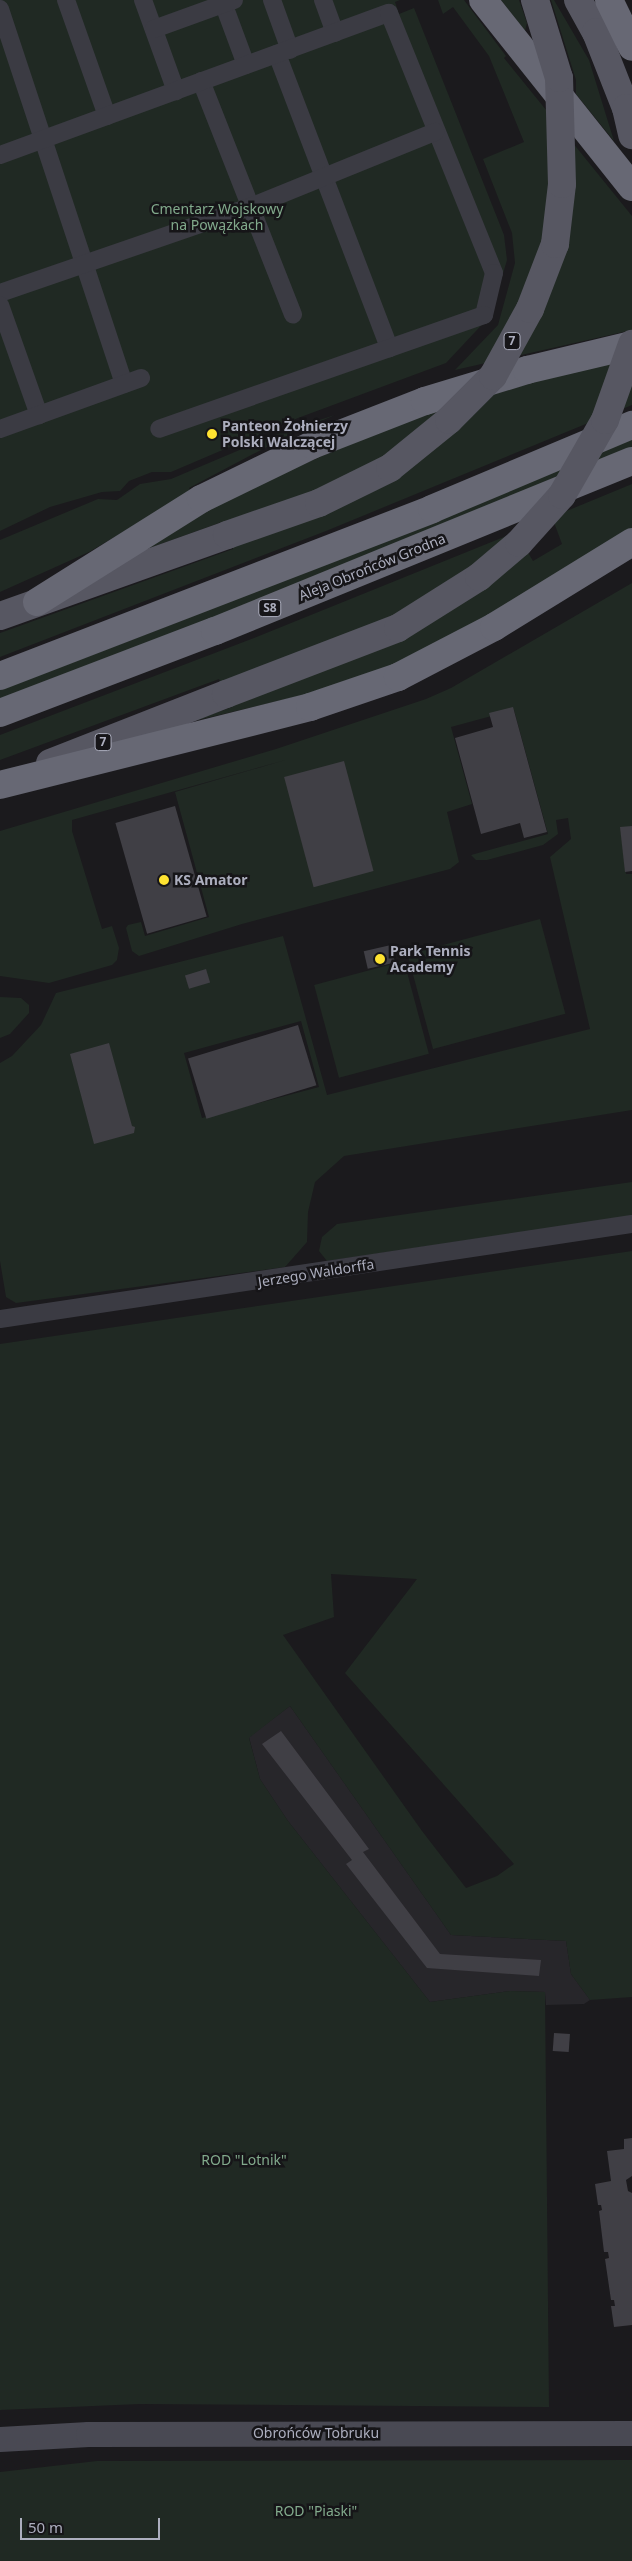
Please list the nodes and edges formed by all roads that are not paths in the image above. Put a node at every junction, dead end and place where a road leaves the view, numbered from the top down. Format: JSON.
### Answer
{"nodes":[{"id":1,"x":66,"y":0,"type":"edge"},
{"id":2,"x":143,"y":0,"type":"edge"},
{"id":3,"x":272,"y":0,"type":"edge"},
{"id":4,"x":323,"y":0,"type":"edge"},
{"id":5,"x":483,"y":0,"type":"edge"},
{"id":6,"x":535,"y":0,"type":"edge"},
{"id":7,"x":578,"y":0,"type":"edge"},
{"id":8,"x":608,"y":0,"type":"edge"},
{"id":9,"x":227,"y":1,"type":"edge"},
{"id":10,"x":0,"y":9,"type":"edge"},
{"id":11,"x":154,"y":29,"type":"junction"},
{"id":12,"x":335,"y":33,"type":"junction"},
{"id":13,"x":632,"y":47,"type":"edge"},
{"id":14,"x":283,"y":52,"type":"junction"},
{"id":15,"x":246,"y":65,"type":"junction"},
{"id":16,"x":201,"y":81,"type":"junction"},
{"id":17,"x":176,"y":91,"type":"junction"},
{"id":18,"x":107,"y":116,"type":"junction"},
{"id":19,"x":435,"y":132,"type":"junction"},
{"id":20,"x":632,"y":135,"type":"edge"},
{"id":21,"x":43,"y":139,"type":"junction"},
{"id":22,"x":0,"y":155,"type":"edge"},
{"id":23,"x":324,"y":177,"type":"junction"},
{"id":24,"x":632,"y":187,"type":"edge"},
{"id":25,"x":250,"y":207,"type":"junction"},
{"id":26,"x":84,"y":264,"type":"junction"},
{"id":27,"x":0,"y":293,"type":"edge"},
{"id":28,"x":0,"y":305,"type":"edge"},
{"id":29,"x":293,"y":315,"type":"dead end"},
{"id":30,"x":632,"y":345,"type":"edge"},
{"id":31,"x":389,"y":348,"type":"junction"},
{"id":32,"x":141,"y":378,"type":"dead end"},
{"id":33,"x":124,"y":384,"type":"junction"},
{"id":34,"x":39,"y":415,"type":"junction"},
{"id":35,"x":632,"y":425,"type":"edge"},
{"id":36,"x":0,"y":429,"type":"edge"},
{"id":37,"x":158,"y":429,"type":"dead end"},
{"id":38,"x":632,"y":461,"type":"edge"},
{"id":39,"x":632,"y":542,"type":"edge"},
{"id":40,"x":37,"y":602,"type":"junction"},
{"id":41,"x":0,"y":616,"type":"edge"},
{"id":42,"x":0,"y":676,"type":"edge"},
{"id":43,"x":0,"y":712,"type":"edge"},
{"id":44,"x":0,"y":784,"type":"edge"},
{"id":45,"x":632,"y":1224,"type":"edge"},
{"id":46,"x":0,"y":1319,"type":"edge"},
{"id":47,"x":632,"y":2433,"type":"edge"},
{"id":48,"x":0,"y":2439,"type":"edge"}],
"edges":[{"from":1,"to":18,"type":"street"},
{"from":2,"to":11,"type":"street"},
{"from":3,"to":14,"type":"street"},
{"from":4,"to":12,"type":"street"},
{"from":5,"to":24,"type":"highway"},
{"from":6,"to":40,"type":"main road","number":"7","bridge":true},
{"from":7,"to":20,"type":"main road"},
{"from":8,"to":13,"type":"highway"},
{"from":9,"to":11,"type":"street"},
{"from":9,"to":15,"type":"street"},
{"from":10,"to":21,"type":"street"},
{"from":11,"to":17,"type":"street"},
{"from":12,"to":14,"type":"street"},
{"from":12,"to":19,"type":"street"},
{"from":14,"to":15,"type":"street"},
{"from":14,"to":23,"type":"street"},
{"from":15,"to":16,"type":"street"},
{"from":16,"to":17,"type":"street"},
{"from":16,"to":25,"type":"street"},
{"from":17,"to":18,"type":"street"},
{"from":18,"to":21,"type":"street"},
{"from":19,"to":23,"type":"street"},
{"from":19,"to":31,"type":"street"},
{"from":21,"to":22,"type":"street"},
{"from":21,"to":26,"type":"street"},
{"from":23,"to":25,"type":"street"},
{"from":23,"to":31,"type":"street"},
{"from":25,"to":26,"type":"street"},
{"from":25,"to":29,"type":"street"},
{"from":26,"to":27,"type":"street"},
{"from":26,"to":33,"type":"street"},
{"from":28,"to":34,"type":"street"},
{"from":30,"to":40,"type":"highway"},
{"from":30,"to":44,"type":"main road","number":"7","bridge":true},
{"from":31,"to":37,"type":"street"},
{"from":32,"to":33,"type":"street"},
{"from":33,"to":34,"type":"street"},
{"from":34,"to":36,"type":"street"},
{"from":35,"to":42,"type":"highway","number":"S8"},
{"from":38,"to":43,"type":"highway","name":"Aleja Obrońców Grodna","number":"S8"},
{"from":39,"to":44,"type":"highway"},
{"from":40,"to":41,"type":"main road","number":"7"},
{"from":45,"to":46,"type":"street","name":"Jerzego Waldorffa"},
{"from":47,"to":48,"type":"street","name":"Obrońców Tobruku"}]}
